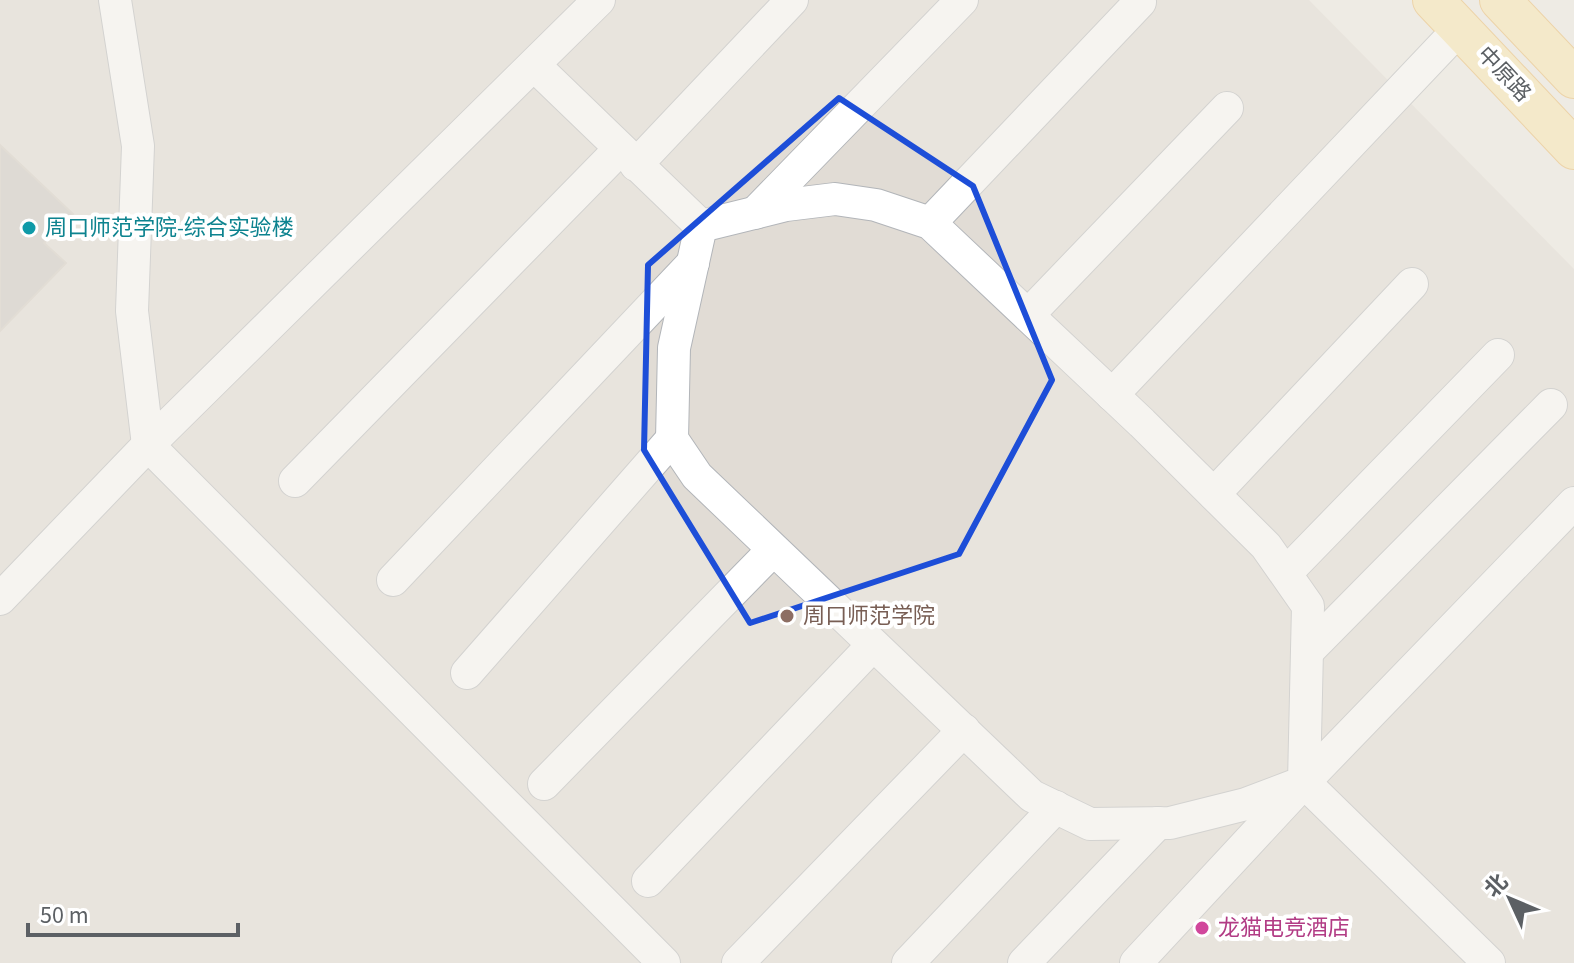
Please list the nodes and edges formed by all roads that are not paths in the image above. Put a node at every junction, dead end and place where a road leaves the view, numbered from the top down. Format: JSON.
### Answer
{"nodes":[{"id":1,"x":115,"y":0,"type":"edge"},
{"id":2,"x":599,"y":0,"type":"edge"},
{"id":3,"x":792,"y":0,"type":"edge"},
{"id":4,"x":962,"y":0,"type":"edge"},
{"id":5,"x":1433,"y":0,"type":"edge"},
{"id":6,"x":1500,"y":0,"type":"edge"},
{"id":7,"x":1140,"y":2,"type":"dead end"},
{"id":8,"x":1460,"y":28,"type":"junction"},
{"id":9,"x":534,"y":65,"type":"junction"},
{"id":10,"x":1574,"y":78,"type":"edge"},
{"id":11,"x":1227,"y":108,"type":"dead end"},
{"id":12,"x":1574,"y":149,"type":"edge"},
{"id":13,"x":628,"y":157,"type":"junction"},
{"id":14,"x":754,"y":213,"type":"junction"},
{"id":15,"x":930,"y":223,"type":"junction"},
{"id":16,"x":701,"y":226,"type":"junction"},
{"id":17,"x":693,"y":263,"type":"junction"},
{"id":18,"x":1412,"y":284,"type":"dead end"},
{"id":19,"x":1028,"y":315,"type":"junction"},
{"id":20,"x":1498,"y":355,"type":"dead end"},
{"id":21,"x":1112,"y":395,"type":"junction"},
{"id":22,"x":1551,"y":405,"type":"dead end"},
{"id":23,"x":672,"y":439,"type":"junction"},
{"id":24,"x":148,"y":445,"type":"junction"},
{"id":25,"x":295,"y":481,"type":"dead end"},
{"id":26,"x":1214,"y":494,"type":"junction"},
{"id":27,"x":1574,"y":503,"type":"edge"},
{"id":28,"x":773,"y":550,"type":"junction"},
{"id":29,"x":1286,"y":573,"type":"junction"},
{"id":30,"x":393,"y":580,"type":"dead end"},
{"id":31,"x":0,"y":599,"type":"edge"},
{"id":32,"x":873,"y":645,"type":"junction"},
{"id":33,"x":1307,"y":652,"type":"junction"},
{"id":34,"x":467,"y":673,"type":"dead end"},
{"id":35,"x":964,"y":730,"type":"junction"},
{"id":36,"x":1304,"y":782,"type":"junction"},
{"id":37,"x":544,"y":784,"type":"dead end"},
{"id":38,"x":1056,"y":807,"type":"junction"},
{"id":39,"x":1158,"y":823,"type":"junction"},
{"id":40,"x":648,"y":881,"type":"dead end"},
{"id":41,"x":664,"y":963,"type":"edge"},
{"id":42,"x":738,"y":963,"type":"edge"},
{"id":43,"x":908,"y":963,"type":"edge"},
{"id":44,"x":1024,"y":963,"type":"edge"},
{"id":45,"x":1136,"y":963,"type":"edge"},
{"id":46,"x":1489,"y":963,"type":"edge"}],
"edges":[{"from":1,"to":24,"type":"lane"},
{"from":2,"to":9,"type":"lane"},
{"from":3,"to":13,"type":"lane"},
{"from":4,"to":14,"type":"lane"},
{"from":5,"to":8,"type":"main road","name":"中原路"},
{"from":6,"to":10,"type":"main road"},
{"from":7,"to":15,"type":"lane"},
{"from":8,"to":12,"type":"main road","name":"中原路"},
{"from":8,"to":21,"type":"lane"},
{"from":9,"to":13,"type":"lane"},
{"from":9,"to":24,"type":"lane"},
{"from":11,"to":19,"type":"lane"},
{"from":13,"to":16,"type":"lane"},
{"from":13,"to":25,"type":"lane"},
{"from":14,"to":15,"type":"lane"},
{"from":14,"to":16,"type":"lane"},
{"from":15,"to":19,"type":"lane"},
{"from":16,"to":17,"type":"lane"},
{"from":17,"to":23,"type":"lane"},
{"from":17,"to":30,"type":"lane"},
{"from":18,"to":26,"type":"lane"},
{"from":19,"to":21,"type":"lane"},
{"from":20,"to":29,"type":"lane"},
{"from":21,"to":26,"type":"lane"},
{"from":22,"to":33,"type":"lane"},
{"from":23,"to":28,"type":"lane"},
{"from":23,"to":34,"type":"lane"},
{"from":24,"to":31,"type":"lane"},
{"from":24,"to":41,"type":"lane"},
{"from":26,"to":29,"type":"lane"},
{"from":27,"to":36,"type":"lane"},
{"from":28,"to":32,"type":"lane"},
{"from":28,"to":37,"type":"lane"},
{"from":29,"to":33,"type":"lane"},
{"from":32,"to":35,"type":"lane"},
{"from":32,"to":40,"type":"lane"},
{"from":33,"to":36,"type":"lane"},
{"from":35,"to":38,"type":"lane"},
{"from":35,"to":42,"type":"lane"},
{"from":36,"to":39,"type":"lane"},
{"from":36,"to":45,"type":"lane"},
{"from":36,"to":46,"type":"lane"},
{"from":38,"to":39,"type":"lane"},
{"from":38,"to":43,"type":"lane"},
{"from":39,"to":44,"type":"lane"}]}
